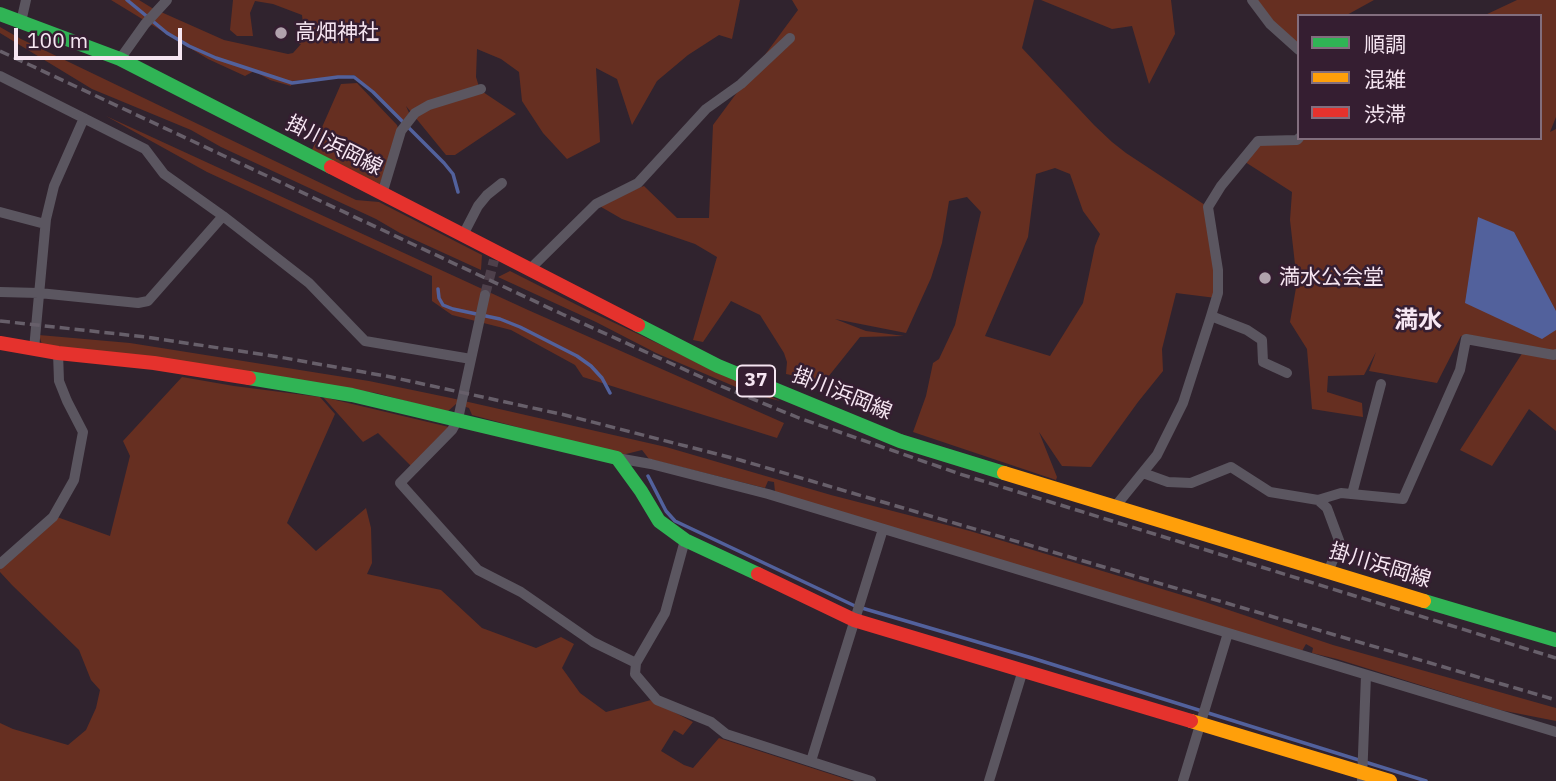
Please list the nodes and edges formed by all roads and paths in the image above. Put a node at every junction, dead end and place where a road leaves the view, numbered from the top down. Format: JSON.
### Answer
{"nodes":[{"id":1,"x":26,"y":0,"type":"edge"},
{"id":2,"x":167,"y":0,"type":"edge"},
{"id":3,"x":1252,"y":0,"type":"edge"},
{"id":4,"x":0,"y":14,"type":"edge"},
{"id":5,"x":21,"y":22,"type":"junction"},
{"id":6,"x":790,"y":38,"type":"dead end"},
{"id":7,"x":1297,"y":48,"type":"edge"},
{"id":8,"x":120,"y":60,"type":"junction"},
{"id":9,"x":0,"y":76,"type":"edge"},
{"id":10,"x":481,"y":89,"type":"dead end"},
{"id":11,"x":85,"y":118,"type":"junction"},
{"id":12,"x":1297,"y":140,"type":"edge"},
{"id":13,"x":502,"y":183,"type":"dead end"},
{"id":14,"x":382,"y":194,"type":"junction"},
{"id":15,"x":0,"y":212,"type":"edge"},
{"id":16,"x":223,"y":216,"type":"junction"},
{"id":17,"x":45,"y":224,"type":"junction"},
{"id":18,"x":463,"y":235,"type":"junction"},
{"id":19,"x":530,"y":269,"type":"junction"},
{"id":20,"x":0,"y":292,"type":"edge"},
{"id":21,"x":39,"y":293,"type":"junction"},
{"id":22,"x":483,"y":301,"type":"tunnel mouth"},
{"id":23,"x":1211,"y":316,"type":"junction"},
{"id":24,"x":0,"y":343,"type":"edge"},
{"id":25,"x":34,"y":349,"type":"junction"},
{"id":26,"x":58,"y":353,"type":"junction"},
{"id":27,"x":1556,"y":354,"type":"edge"},
{"id":28,"x":471,"y":359,"type":"junction"},
{"id":29,"x":1287,"y":373,"type":"dead end"},
{"id":30,"x":1381,"y":384,"type":"dead end"},
{"id":31,"x":458,"y":419,"type":"junction"},
{"id":32,"x":623,"y":459,"type":"junction"},
{"id":33,"x":1143,"y":472,"type":"junction"},
{"id":34,"x":1352,"y":494,"type":"junction"},
{"id":35,"x":1318,"y":500,"type":"junction"},
{"id":36,"x":1114,"y":508,"type":"junction"},
{"id":37,"x":883,"y":529,"type":"junction"},
{"id":38,"x":685,"y":540,"type":"junction"},
{"id":39,"x":0,"y":564,"type":"edge"},
{"id":40,"x":1328,"y":572,"type":"junction"},
{"id":41,"x":854,"y":620,"type":"junction"},
{"id":42,"x":1228,"y":633,"type":"junction"},
{"id":43,"x":1556,"y":640,"type":"edge"},
{"id":44,"x":636,"y":663,"type":"junction"},
{"id":45,"x":1023,"y":670,"type":"junction"},
{"id":46,"x":1366,"y":675,"type":"junction"},
{"id":47,"x":1201,"y":723,"type":"junction"},
{"id":48,"x":1556,"y":732,"type":"edge"},
{"id":49,"x":811,"y":761,"type":"junction"},
{"id":50,"x":1362,"y":776,"type":"edge"},
{"id":51,"x":871,"y":781,"type":"edge"},
{"id":52,"x":989,"y":781,"type":"edge"},
{"id":53,"x":1184,"y":781,"type":"edge"},
{"id":54,"x":1390,"y":781,"type":"edge"}],
"edges":[{"from":1,"to":5,"type":"street"},
{"from":2,"to":8,"type":"street"},
{"from":3,"to":7,"type":"street"},
{"from":4,"to":5,"type":"main road","name":"掛川浜岡線","number":"37"},
{"from":5,"to":8,"type":"main road","name":"掛川浜岡線","number":"37"},
{"from":6,"to":19,"type":"street"},
{"from":8,"to":14,"type":"main road","name":"掛川浜岡線","number":"37"},
{"from":9,"to":11,"type":"street"},
{"from":10,"to":14,"type":"street"},
{"from":11,"to":16,"type":"street"},
{"from":11,"to":17,"type":"street"},
{"from":12,"to":23,"type":"street"},
{"from":13,"to":18,"type":"street"},
{"from":14,"to":18,"type":"main road","name":"掛川浜岡線","number":"37"},
{"from":15,"to":17,"type":"street"},
{"from":16,"to":21,"type":"street"},
{"from":16,"to":28,"type":"street"},
{"from":17,"to":21,"type":"street"},
{"from":18,"to":19,"type":"main road","name":"掛川浜岡線","number":"37"},
{"from":19,"to":36,"type":"main road","name":"掛川浜岡線","number":"37"},
{"from":20,"to":21,"type":"street"},
{"from":21,"to":25,"type":"street"},
{"from":22,"to":28,"type":"street"},
{"from":23,"to":29,"type":"street"},
{"from":23,"to":33,"type":"street"},
{"from":24,"to":25,"type":"main road"},
{"from":25,"to":26,"type":"main road"},
{"from":26,"to":31,"type":"main road"},
{"from":26,"to":39,"type":"street"},
{"from":27,"to":34,"type":"street"},
{"from":28,"to":31,"type":"street"},
{"from":30,"to":34,"type":"street"},
{"from":31,"to":32,"type":"main road"},
{"from":31,"to":44,"type":"street"},
{"from":32,"to":37,"type":"street"},
{"from":32,"to":38,"type":"main road"},
{"from":33,"to":35,"type":"street"},
{"from":33,"to":36,"type":"street"},
{"from":34,"to":35,"type":"street"},
{"from":35,"to":40,"type":"street"},
{"from":36,"to":40,"type":"main road","name":"掛川浜岡線","number":"37"},
{"from":37,"to":41,"type":"street"},
{"from":37,"to":42,"type":"street"},
{"from":38,"to":41,"type":"main road"},
{"from":38,"to":44,"type":"street"},
{"from":40,"to":43,"type":"main road","name":"掛川浜岡線","number":"37"},
{"from":41,"to":45,"type":"main road"},
{"from":41,"to":49,"type":"street"},
{"from":42,"to":46,"type":"street"},
{"from":42,"to":47,"type":"street"},
{"from":44,"to":49,"type":"street"},
{"from":45,"to":47,"type":"main road"},
{"from":45,"to":52,"type":"street"},
{"from":46,"to":48,"type":"street"},
{"from":46,"to":50,"type":"street"},
{"from":47,"to":50,"type":"main road"},
{"from":47,"to":53,"type":"street"},
{"from":49,"to":51,"type":"street"},
{"from":50,"to":54,"type":"main road"}]}
